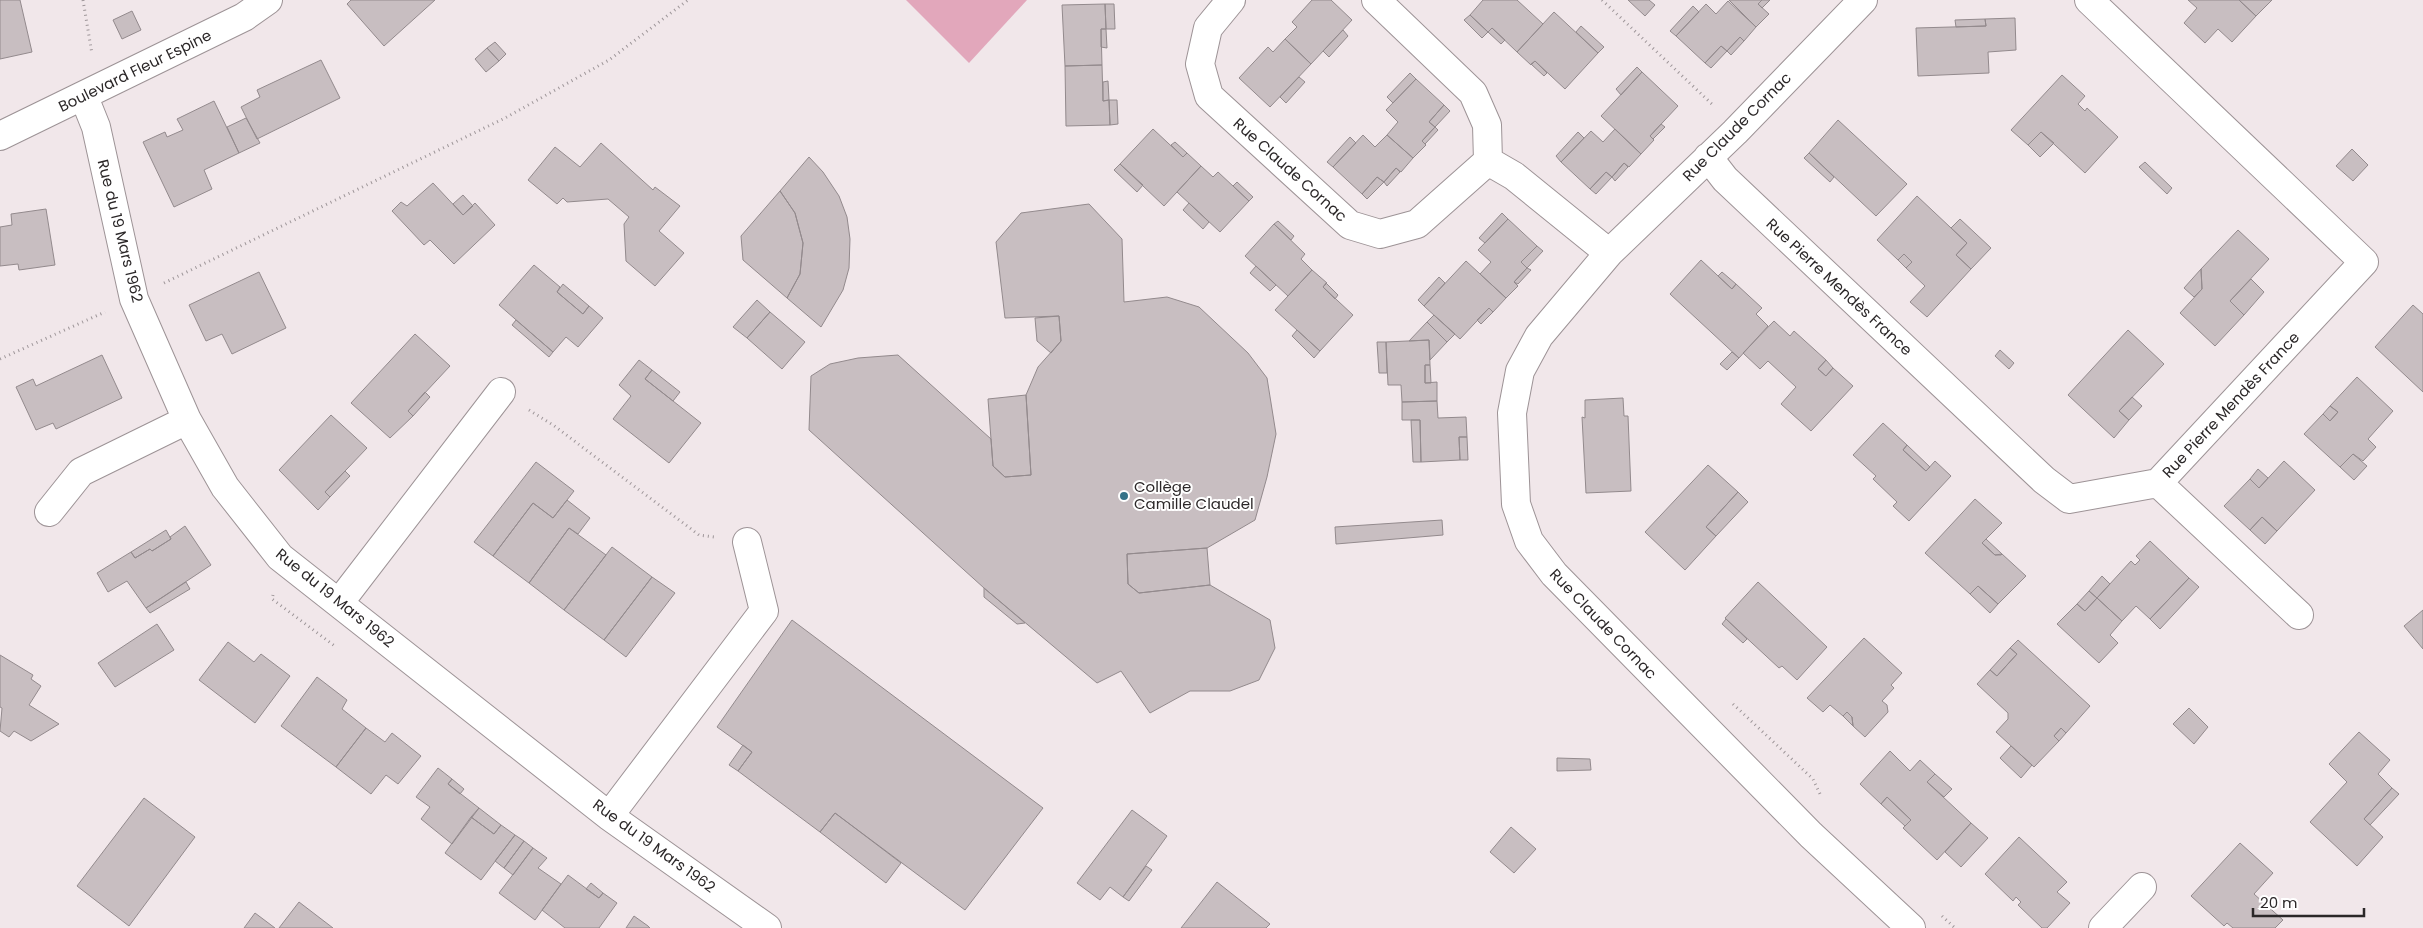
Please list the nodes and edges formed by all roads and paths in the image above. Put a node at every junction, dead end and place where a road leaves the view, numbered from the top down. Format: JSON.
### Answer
{"nodes":[{"id":1,"x":83,"y":0,"type":"edge"},
{"id":2,"x":268,"y":0,"type":"edge"},
{"id":3,"x":688,"y":0,"type":"edge"},
{"id":4,"x":1231,"y":0,"type":"edge"},
{"id":5,"x":1376,"y":0,"type":"edge"},
{"id":6,"x":1602,"y":0,"type":"edge"},
{"id":7,"x":1863,"y":0,"type":"edge"},
{"id":8,"x":2089,"y":0,"type":"edge"},
{"id":9,"x":84,"y":97,"type":"junction"},
{"id":10,"x":1734,"y":132,"type":"junction"},
{"id":11,"x":0,"y":136,"type":"edge"},
{"id":12,"x":1708,"y":157,"type":"junction"},
{"id":13,"x":1488,"y":161,"type":"junction"},
{"id":14,"x":1609,"y":253,"type":"junction"},
{"id":15,"x":134,"y":299,"type":"junction"},
{"id":16,"x":0,"y":359,"type":"edge"},
{"id":17,"x":502,"y":392,"type":"joint"},
{"id":18,"x":187,"y":420,"type":"junction"},
{"id":19,"x":2158,"y":483,"type":"junction"},
{"id":20,"x":49,"y":512,"type":"dead end"},
{"id":21,"x":747,"y":542,"type":"joint"},
{"id":22,"x":340,"y":604,"type":"junction"},
{"id":23,"x":2299,"y":614,"type":"dead end"},
{"id":24,"x":1728,"y":700,"type":"dead end"},
{"id":25,"x":1824,"y":802,"type":"dead end"},
{"id":26,"x":609,"y":816,"type":"junction"},
{"id":27,"x":2142,"y":886,"type":"dead end"},
{"id":28,"x":1940,"y":915,"type":"dead end"},
{"id":29,"x":767,"y":928,"type":"edge"},
{"id":30,"x":1911,"y":928,"type":"edge"},
{"id":31,"x":1955,"y":928,"type":"edge"},
{"id":32,"x":2103,"y":928,"type":"edge"}],
"edges":[{"from":1,"to":9,"type":"path"},
{"from":2,"to":9,"type":"street","name":"Boulevard Fleur Espine"},
{"from":3,"to":15,"type":"path"},
{"from":4,"to":13,"type":"street","name":"Rue Claude Cornac"},
{"from":5,"to":13,"type":"street"},
{"from":6,"to":10,"type":"path"},
{"from":7,"to":10,"type":"street","name":"Rue Claude Cornac"},
{"from":8,"to":19,"type":"street","name":"Rue Pierre Mendès France"},
{"from":9,"to":11,"type":"street","name":"Boulevard Fleur Espine"},
{"from":9,"to":15,"type":"street","name":"Rue du 19 Mars 1962"},
{"from":10,"to":12,"type":"street","name":"Rue Claude Cornac"},
{"from":12,"to":14,"type":"street","name":"Rue Claude Cornac"},
{"from":12,"to":19,"type":"street","name":"Rue Pierre Mendès France"},
{"from":13,"to":14,"type":"street"},
{"from":14,"to":30,"type":"street","name":"Rue Claude Cornac"},
{"from":15,"to":16,"type":"path"},
{"from":15,"to":18,"type":"street","name":"Rue du 19 Mars 1962"},
{"from":17,"to":21,"type":"path"},
{"from":17,"to":22,"type":"street"},
{"from":18,"to":20,"type":"street"},
{"from":18,"to":22,"type":"street","name":"Rue du 19 Mars 1962"},
{"from":19,"to":23,"type":"street"},
{"from":21,"to":26,"type":"street"},
{"from":22,"to":26,"type":"street","name":"Rue du 19 Mars 1962"},
{"from":24,"to":25,"type":"path"},
{"from":26,"to":29,"type":"street","name":"Rue du 19 Mars 1962"},
{"from":27,"to":32,"type":"street"},
{"from":28,"to":31,"type":"path"}]}
